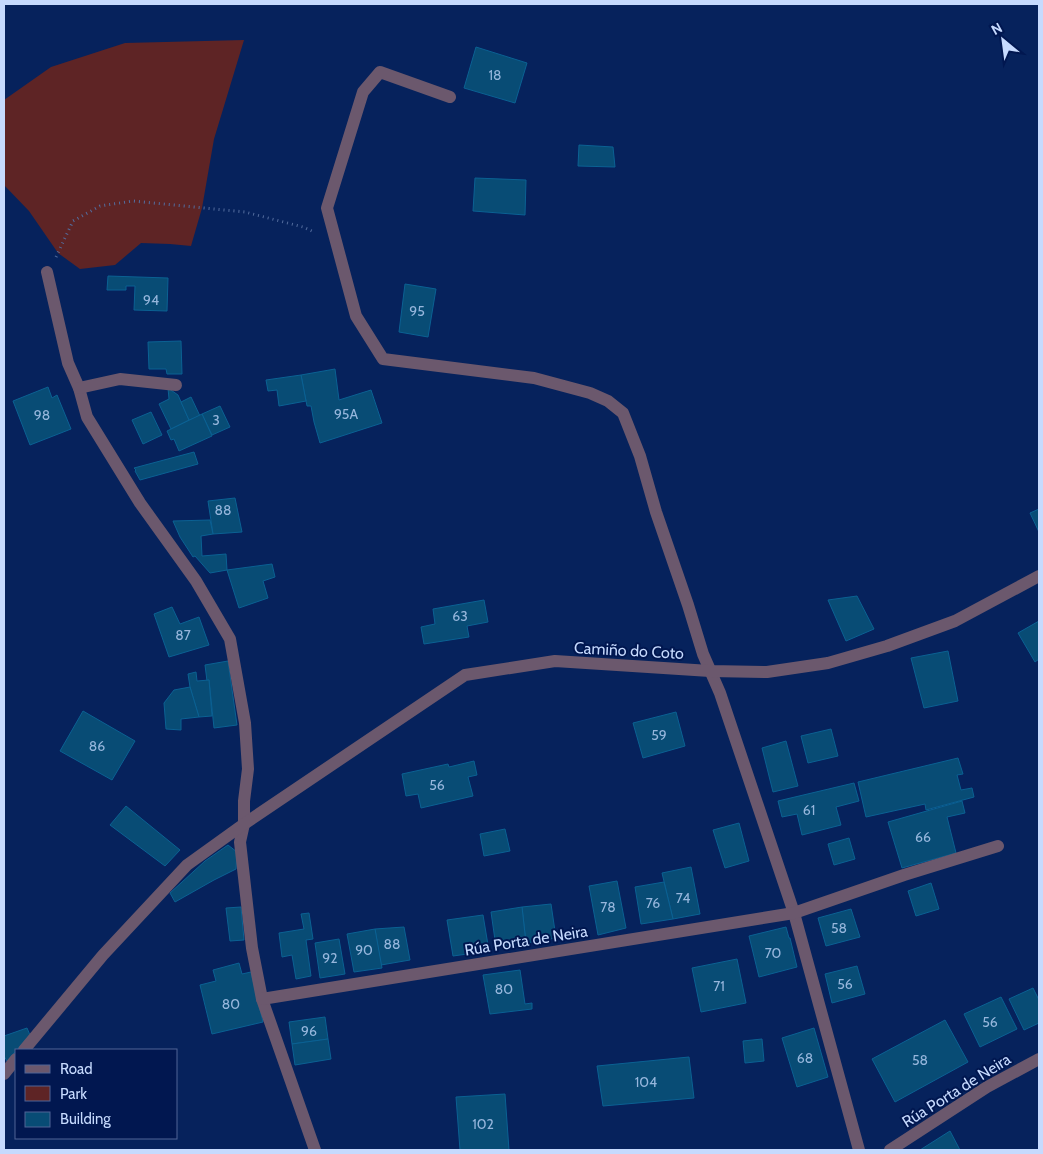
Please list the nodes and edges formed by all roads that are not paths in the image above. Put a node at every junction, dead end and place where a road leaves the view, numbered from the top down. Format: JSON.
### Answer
{"nodes":[{"id":1,"x":450,"y":97,"type":"dead end"},
{"id":2,"x":47,"y":272,"type":"road end"},
{"id":3,"x":176,"y":385,"type":"dead end"},
{"id":4,"x":79,"y":388,"type":"junction"},
{"id":5,"x":1039,"y":576,"type":"edge"},
{"id":6,"x":710,"y":671,"type":"junction"},
{"id":7,"x":244,"y":824,"type":"junction"},
{"id":8,"x":998,"y":846,"type":"dead end"},
{"id":9,"x":794,"y":913,"type":"junction"},
{"id":10,"x":262,"y":998,"type":"junction"},
{"id":11,"x":25,"y":1049,"type":"edge"},
{"id":12,"x":1039,"y":1059,"type":"edge"},
{"id":13,"x":15,"y":1060,"type":"edge"},
{"id":14,"x":4,"y":1074,"type":"edge"},
{"id":15,"x":315,"y":1150,"type":"edge"},
{"id":16,"x":860,"y":1150,"type":"edge"},
{"id":17,"x":890,"y":1150,"type":"edge"}],
"edges":[{"from":1,"to":6,"type":"street"},
{"from":2,"to":4,"type":"street"},
{"from":3,"to":4,"type":"street"},
{"from":4,"to":7,"type":"street"},
{"from":5,"to":6,"type":"street","name":"Camiño do Coto"},
{"from":6,"to":7,"type":"street","name":"Camiño do Coto"},
{"from":6,"to":9,"type":"street"},
{"from":7,"to":10,"type":"street"},
{"from":7,"to":11,"type":"street","name":"Camiño do Coto"},
{"from":8,"to":9,"type":"street","name":"Rúa Porta de Neira"},
{"from":9,"to":10,"type":"street","name":"Rúa Porta de Neira"},
{"from":9,"to":16,"type":"street"},
{"from":10,"to":15,"type":"street"},
{"from":12,"to":17,"type":"street","name":"Rúa Porta de Neira"},
{"from":13,"to":14,"type":"street"}]}
